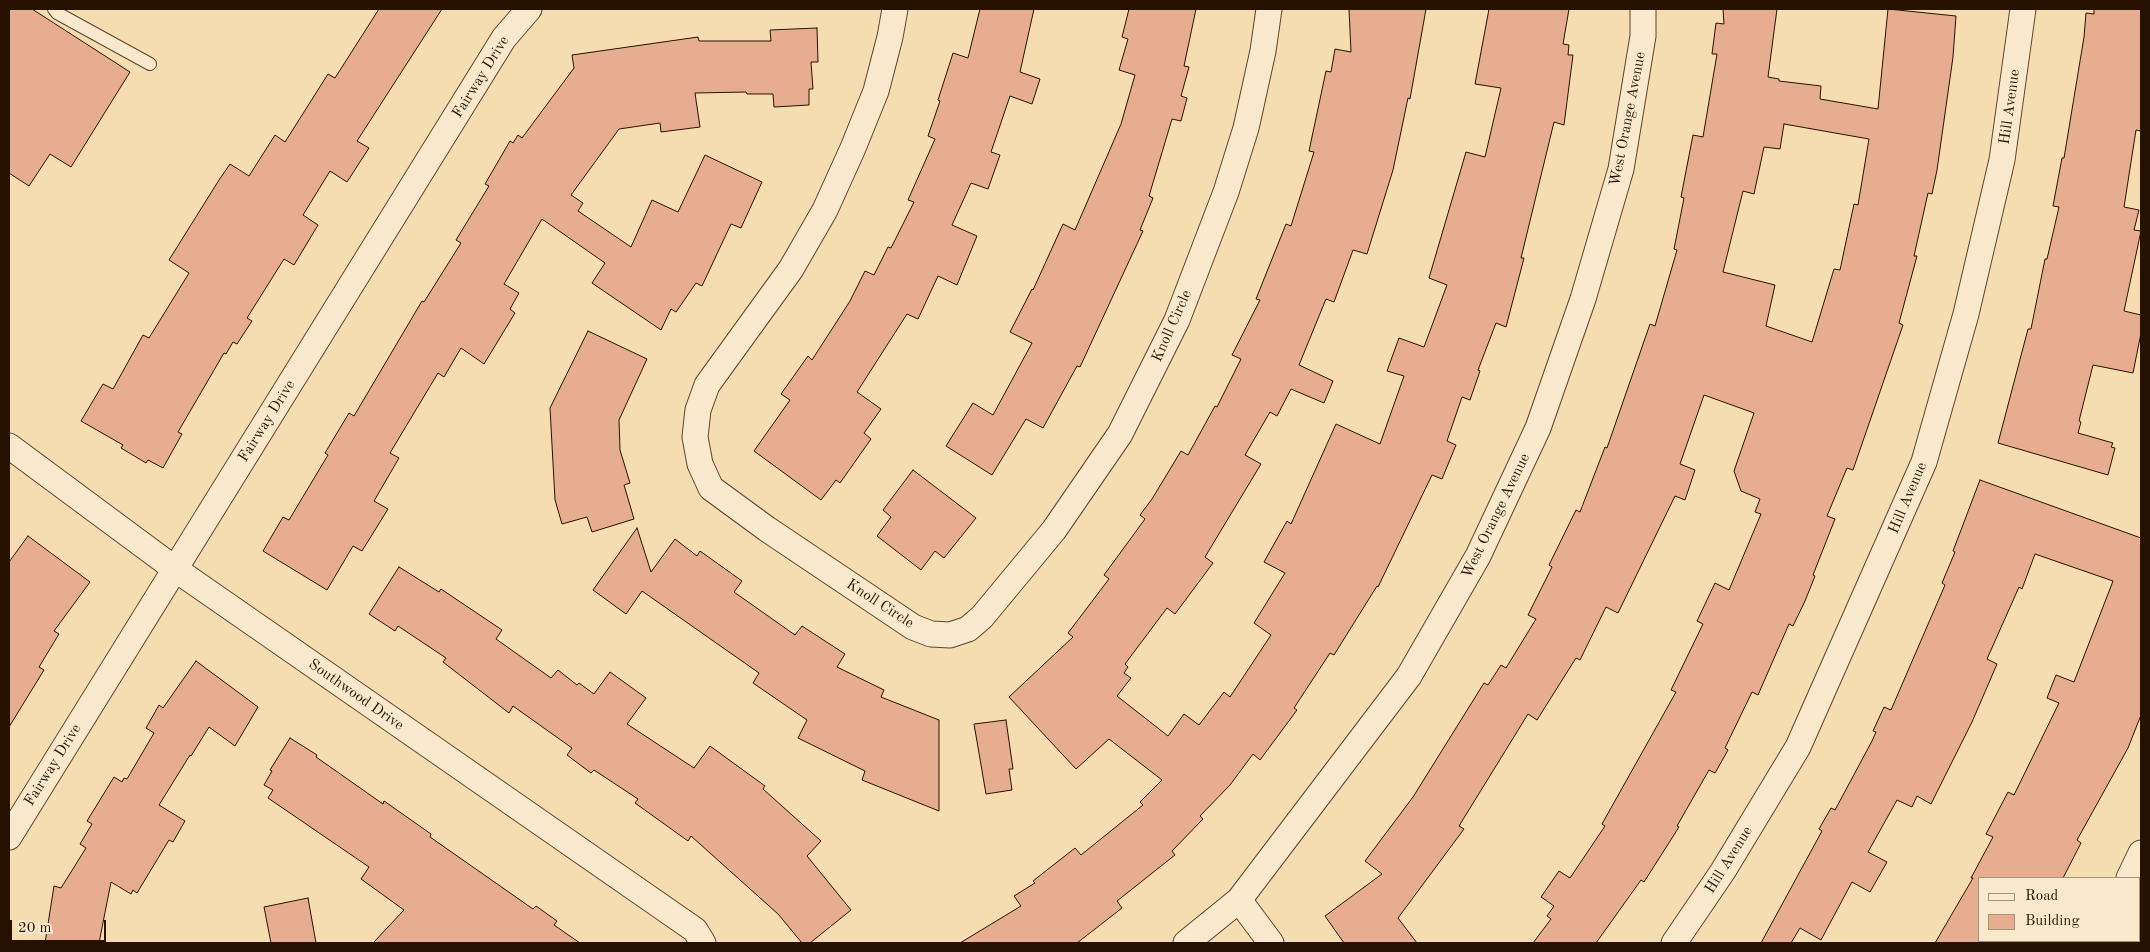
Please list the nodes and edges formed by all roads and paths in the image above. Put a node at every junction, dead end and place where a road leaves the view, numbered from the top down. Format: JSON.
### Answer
{"nodes":[{"id":1,"x":54,"y":9,"type":"edge"},
{"id":2,"x":529,"y":9,"type":"edge"},
{"id":3,"x":895,"y":9,"type":"edge"},
{"id":4,"x":1269,"y":9,"type":"edge"},
{"id":5,"x":1643,"y":9,"type":"edge"},
{"id":6,"x":2023,"y":9,"type":"edge"},
{"id":7,"x":150,"y":64,"type":"dead end"},
{"id":8,"x":9,"y":446,"type":"edge"},
{"id":9,"x":175,"y":569,"type":"junction"},
{"id":10,"x":9,"y":837,"type":"edge"},
{"id":11,"x":1239,"y":900,"type":"junction"},
{"id":12,"x":703,"y":943,"type":"edge"},
{"id":13,"x":1186,"y":943,"type":"edge"},
{"id":14,"x":1271,"y":943,"type":"edge"},
{"id":15,"x":1674,"y":943,"type":"edge"}],
"edges":[{"from":1,"to":7,"type":"lane"},
{"from":2,"to":9,"type":"street","name":"Fairway Drive"},
{"from":3,"to":4,"type":"street","name":"Knoll Circle"},
{"from":5,"to":11,"type":"street","name":"West Orange Avenue"},
{"from":6,"to":15,"type":"street","name":"Hill Avenue"},
{"from":8,"to":9,"type":"street","name":"Southwood Drive"},
{"from":9,"to":10,"type":"street","name":"Fairway Drive"},
{"from":9,"to":12,"type":"street","name":"Southwood Drive"},
{"from":11,"to":13,"type":"street","name":"West Orange Avenue"},
{"from":11,"to":14,"type":"street"}]}
